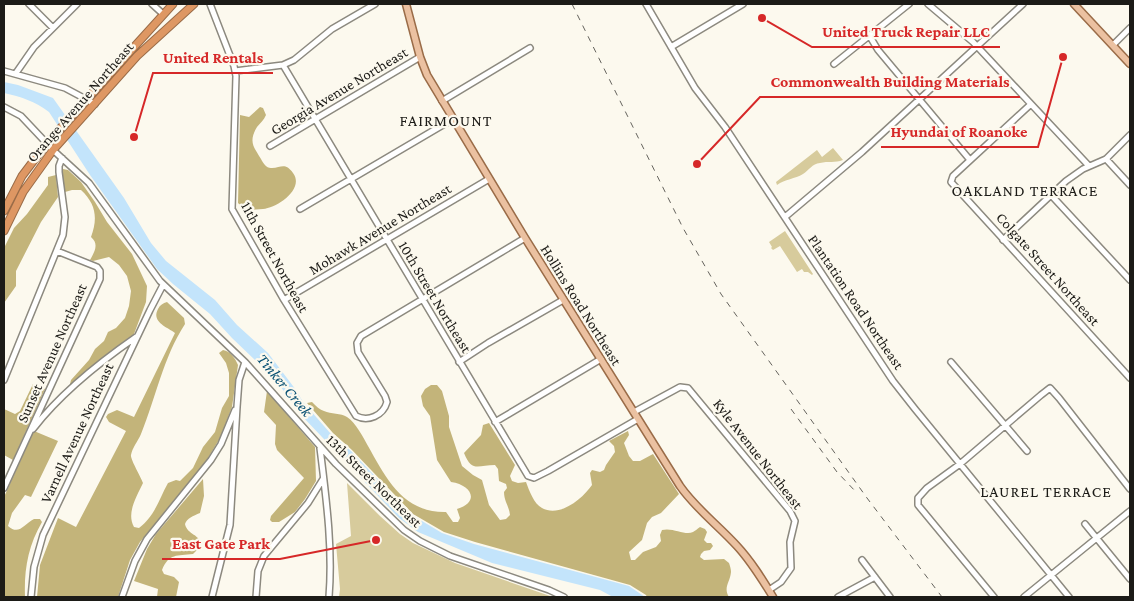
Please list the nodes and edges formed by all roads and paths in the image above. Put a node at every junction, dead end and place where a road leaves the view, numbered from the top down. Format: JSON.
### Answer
{"nodes":[{"id":1,"x":29,"y":4,"type":"edge"},
{"id":2,"x":78,"y":4,"type":"edge"},
{"id":3,"x":152,"y":4,"type":"edge"},
{"id":4,"x":173,"y":4,"type":"edge"},
{"id":5,"x":194,"y":4,"type":"edge"},
{"id":6,"x":210,"y":4,"type":"edge"},
{"id":7,"x":376,"y":4,"type":"edge"},
{"id":8,"x":406,"y":4,"type":"edge"},
{"id":9,"x":646,"y":4,"type":"edge"},
{"id":10,"x":744,"y":4,"type":"edge"},
{"id":11,"x":909,"y":4,"type":"edge"},
{"id":12,"x":928,"y":4,"type":"edge"},
{"id":13,"x":1023,"y":4,"type":"edge"},
{"id":14,"x":1074,"y":4,"type":"edge"},
{"id":15,"x":163,"y":14,"type":"junction"},
{"id":16,"x":53,"y":28,"type":"junction"},
{"id":17,"x":1130,"y":28,"type":"edge"},
{"id":18,"x":869,"y":35,"type":"junction"},
{"id":19,"x":1113,"y":45,"type":"junction"},
{"id":20,"x":671,"y":47,"type":"junction"},
{"id":21,"x":978,"y":47,"type":"junction"},
{"id":22,"x":530,"y":48,"type":"dead end"},
{"id":23,"x":420,"y":58,"type":"junction"},
{"id":24,"x":834,"y":64,"type":"dead end"},
{"id":25,"x":1130,"y":64,"type":"edge"},
{"id":26,"x":283,"y":65,"type":"junction"},
{"id":27,"x":4,"y":71,"type":"edge"},
{"id":28,"x":235,"y":71,"type":"junction"},
{"id":29,"x":16,"y":73,"type":"junction"},
{"id":30,"x":87,"y":98,"type":"junction"},
{"id":31,"x":920,"y":100,"type":"junction"},
{"id":32,"x":442,"y":101,"type":"junction"},
{"id":33,"x":95,"y":104,"type":"junction"},
{"id":34,"x":1031,"y":104,"type":"junction"},
{"id":35,"x":4,"y":107,"type":"edge"},
{"id":36,"x":453,"y":119,"type":"junction"},
{"id":37,"x":316,"y":120,"type":"junction"},
{"id":38,"x":1130,"y":135,"type":"edge"},
{"id":39,"x":46,"y":143,"type":"junction"},
{"id":40,"x":270,"y":146,"type":"dead end"},
{"id":41,"x":53,"y":150,"type":"junction"},
{"id":42,"x":62,"y":158,"type":"junction"},
{"id":43,"x":1106,"y":159,"type":"junction"},
{"id":44,"x":970,"y":160,"type":"junction"},
{"id":45,"x":1089,"y":166,"type":"junction"},
{"id":46,"x":489,"y":179,"type":"junction"},
{"id":47,"x":351,"y":180,"type":"junction"},
{"id":48,"x":1130,"y":185,"type":"edge"},
{"id":49,"x":1051,"y":194,"type":"junction"},
{"id":50,"x":300,"y":209,"type":"dead end"},
{"id":51,"x":4,"y":211,"type":"edge"},
{"id":52,"x":785,"y":217,"type":"junction"},
{"id":53,"x":4,"y":231,"type":"edge"},
{"id":54,"x":525,"y":238,"type":"junction"},
{"id":55,"x":387,"y":240,"type":"junction"},
{"id":56,"x":1003,"y":240,"type":"junction"},
{"id":57,"x":58,"y":251,"type":"junction"},
{"id":58,"x":1130,"y":280,"type":"edge"},
{"id":59,"x":163,"y":286,"type":"junction"},
{"id":60,"x":284,"y":300,"type":"junction"},
{"id":61,"x":422,"y":300,"type":"junction"},
{"id":62,"x":564,"y":300,"type":"junction"},
{"id":63,"x":137,"y":336,"type":"junction"},
{"id":64,"x":601,"y":359,"type":"junction"},
{"id":65,"x":245,"y":362,"type":"junction"},
{"id":66,"x":459,"y":362,"type":"junction"},
{"id":67,"x":951,"y":362,"type":"dead end"},
{"id":68,"x":1130,"y":378,"type":"edge"},
{"id":69,"x":4,"y":380,"type":"edge"},
{"id":70,"x":237,"y":407,"type":"junction"},
{"id":71,"x":634,"y":412,"type":"junction"},
{"id":72,"x":638,"y":419,"type":"junction"},
{"id":73,"x":495,"y":422,"type":"junction"},
{"id":74,"x":1005,"y":425,"type":"junction"},
{"id":75,"x":30,"y":433,"type":"junction"},
{"id":76,"x":320,"y":447,"type":"junction"},
{"id":77,"x":1027,"y":451,"type":"dead end"},
{"id":78,"x":960,"y":464,"type":"junction"},
{"id":79,"x":324,"y":479,"type":"junction"},
{"id":80,"x":4,"y":488,"type":"edge"},
{"id":81,"x":1130,"y":489,"type":"edge"},
{"id":82,"x":1130,"y":511,"type":"edge"},
{"id":83,"x":1085,"y":524,"type":"dead end"},
{"id":84,"x":1097,"y":538,"type":"junction"},
{"id":85,"x":862,"y":560,"type":"dead end"},
{"id":86,"x":1051,"y":575,"type":"junction"},
{"id":87,"x":875,"y":577,"type":"junction"},
{"id":88,"x":1130,"y":579,"type":"edge"},
{"id":89,"x":768,"y":590,"type":"junction"},
{"id":90,"x":31,"y":597,"type":"edge"},
{"id":91,"x":122,"y":597,"type":"edge"},
{"id":92,"x":212,"y":597,"type":"edge"},
{"id":93,"x":256,"y":597,"type":"edge"},
{"id":94,"x":330,"y":597,"type":"edge"},
{"id":95,"x":564,"y":597,"type":"edge"},
{"id":96,"x":773,"y":597,"type":"edge"},
{"id":97,"x":838,"y":597,"type":"edge"},
{"id":98,"x":890,"y":597,"type":"edge"},
{"id":99,"x":994,"y":597,"type":"edge"},
{"id":100,"x":1024,"y":597,"type":"edge"},
{"id":101,"x":1069,"y":597,"type":"edge"}],
"edges":[{"from":1,"to":16,"type":"street"},
{"from":2,"to":16,"type":"street"},
{"from":3,"to":15,"type":"street"},
{"from":4,"to":15,"type":"highway","name":"Orange Avenue Northeast"},
{"from":5,"to":33,"type":"highway","name":"Orange Avenue Northeast"},
{"from":6,"to":28,"type":"street","name":"11th Street Northeast"},
{"from":7,"to":26,"type":"street"},
{"from":8,"to":23,"type":"main road","name":"Hollins Road Northeast"},
{"from":9,"to":20,"type":"street","name":"Plantation Road Northeast"},
{"from":10,"to":20,"type":"street"},
{"from":11,"to":18,"type":"street"},
{"from":12,"to":21,"type":"street"},
{"from":13,"to":21,"type":"street"},
{"from":14,"to":19,"type":"main road"},
{"from":15,"to":30,"type":"highway","name":"Orange Avenue Northeast"},
{"from":16,"to":29,"type":"street"},
{"from":17,"to":19,"type":"street"},
{"from":18,"to":24,"type":"street"},
{"from":18,"to":31,"type":"street"},
{"from":19,"to":25,"type":"main road"},
{"from":20,"to":52,"type":"street","name":"Plantation Road Northeast"},
{"from":21,"to":31,"type":"street"},
{"from":21,"to":34,"type":"street"},
{"from":22,"to":32,"type":"street"},
{"from":23,"to":32,"type":"main road","name":"Hollins Road Northeast"},
{"from":23,"to":37,"type":"street","name":"Georgia Avenue Northeast"},
{"from":26,"to":28,"type":"street"},
{"from":26,"to":37,"type":"street","name":"10th Street Northeast"},
{"from":27,"to":29,"type":"street"},
{"from":28,"to":60,"type":"street","name":"11th Street Northeast"},
{"from":29,"to":30,"type":"street"},
{"from":30,"to":33,"type":"street"},
{"from":30,"to":39,"type":"highway","name":"Orange Avenue Northeast"},
{"from":31,"to":44,"type":"street"},
{"from":31,"to":52,"type":"street"},
{"from":32,"to":36,"type":"main road","name":"Hollins Road Northeast"},
{"from":33,"to":41,"type":"highway","name":"Orange Avenue Northeast"},
{"from":34,"to":44,"type":"street"},
{"from":34,"to":45,"type":"street"},
{"from":35,"to":39,"type":"street","name":"13th Street Northeast"},
{"from":36,"to":46,"type":"main road","name":"Hollins Road Northeast"},
{"from":36,"to":47,"type":"street"},
{"from":37,"to":40,"type":"street","name":"Georgia Avenue Northeast"},
{"from":37,"to":47,"type":"street","name":"10th Street Northeast"},
{"from":38,"to":43,"type":"street"},
{"from":39,"to":41,"type":"street","name":"13th Street Northeast"},
{"from":39,"to":51,"type":"highway","name":"Orange Avenue Northeast"},
{"from":41,"to":42,"type":"street","name":"13th Street Northeast"},
{"from":41,"to":53,"type":"highway","name":"Orange Avenue Northeast"},
{"from":42,"to":57,"type":"street"},
{"from":42,"to":59,"type":"street","name":"13th Street Northeast"},
{"from":43,"to":45,"type":"street"},
{"from":43,"to":48,"type":"street"},
{"from":44,"to":56,"type":"street","name":"Colgate Street Northeast"},
{"from":45,"to":49,"type":"street"},
{"from":46,"to":54,"type":"main road","name":"Hollins Road Northeast"},
{"from":46,"to":55,"type":"street","name":"Mohawk Avenue Northeast"},
{"from":47,"to":50,"type":"street"},
{"from":47,"to":55,"type":"street","name":"10th Street Northeast"},
{"from":49,"to":56,"type":"street"},
{"from":49,"to":58,"type":"street"},
{"from":52,"to":78,"type":"street","name":"Plantation Road Northeast"},
{"from":54,"to":61,"type":"street"},
{"from":54,"to":62,"type":"main road","name":"Hollins Road Northeast"},
{"from":55,"to":60,"type":"street","name":"Mohawk Avenue Northeast"},
{"from":55,"to":61,"type":"street","name":"10th Street Northeast"},
{"from":56,"to":68,"type":"street","name":"Colgate Street Northeast"},
{"from":57,"to":69,"type":"street"},
{"from":57,"to":75,"type":"street","name":"Sunset Avenue Northeast"},
{"from":59,"to":63,"type":"street","name":"Varnell Avenue Northeast"},
{"from":59,"to":65,"type":"street","name":"13th Street Northeast"},
{"from":60,"to":61,"type":"street","name":"11th Street Northeast"},
{"from":61,"to":66,"type":"street","name":"10th Street Northeast"},
{"from":62,"to":64,"type":"main road","name":"Hollins Road Northeast"},
{"from":62,"to":66,"type":"street"},
{"from":63,"to":75,"type":"street"},
{"from":63,"to":90,"type":"street","name":"Varnell Avenue Northeast"},
{"from":64,"to":71,"type":"main road","name":"Hollins Road Northeast"},
{"from":64,"to":73,"type":"street"},
{"from":65,"to":70,"type":"street"},
{"from":65,"to":76,"type":"street","name":"13th Street Northeast"},
{"from":66,"to":73,"type":"street","name":"10th Street Northeast"},
{"from":67,"to":74,"type":"street"},
{"from":70,"to":91,"type":"street"},
{"from":70,"to":92,"type":"street"},
{"from":71,"to":72,"type":"main road","name":"Hollins Road Northeast"},
{"from":71,"to":89,"type":"street","name":"Kyle Avenue Northeast"},
{"from":72,"to":73,"type":"street","name":"10th Street Northeast"},
{"from":72,"to":89,"type":"main road","name":"Hollins Road Northeast"},
{"from":74,"to":77,"type":"street"},
{"from":74,"to":78,"type":"street"},
{"from":74,"to":81,"type":"street"},
{"from":75,"to":80,"type":"street","name":"Sunset Avenue Northeast"},
{"from":76,"to":79,"type":"street"},
{"from":76,"to":95,"type":"street","name":"13th Street Northeast"},
{"from":78,"to":86,"type":"street","name":"Plantation Road Northeast"},
{"from":78,"to":99,"type":"street"},
{"from":79,"to":93,"type":"street"},
{"from":79,"to":94,"type":"street"},
{"from":82,"to":84,"type":"street"},
{"from":83,"to":84,"type":"street"},
{"from":84,"to":86,"type":"street"},
{"from":84,"to":88,"type":"street"},
{"from":85,"to":87,"type":"street"},
{"from":86,"to":100,"type":"street"},
{"from":86,"to":101,"type":"street","name":"Plantation Road Northeast"},
{"from":87,"to":97,"type":"street"},
{"from":87,"to":98,"type":"street"},
{"from":89,"to":96,"type":"main road","name":"Hollins Road Northeast"}]}
